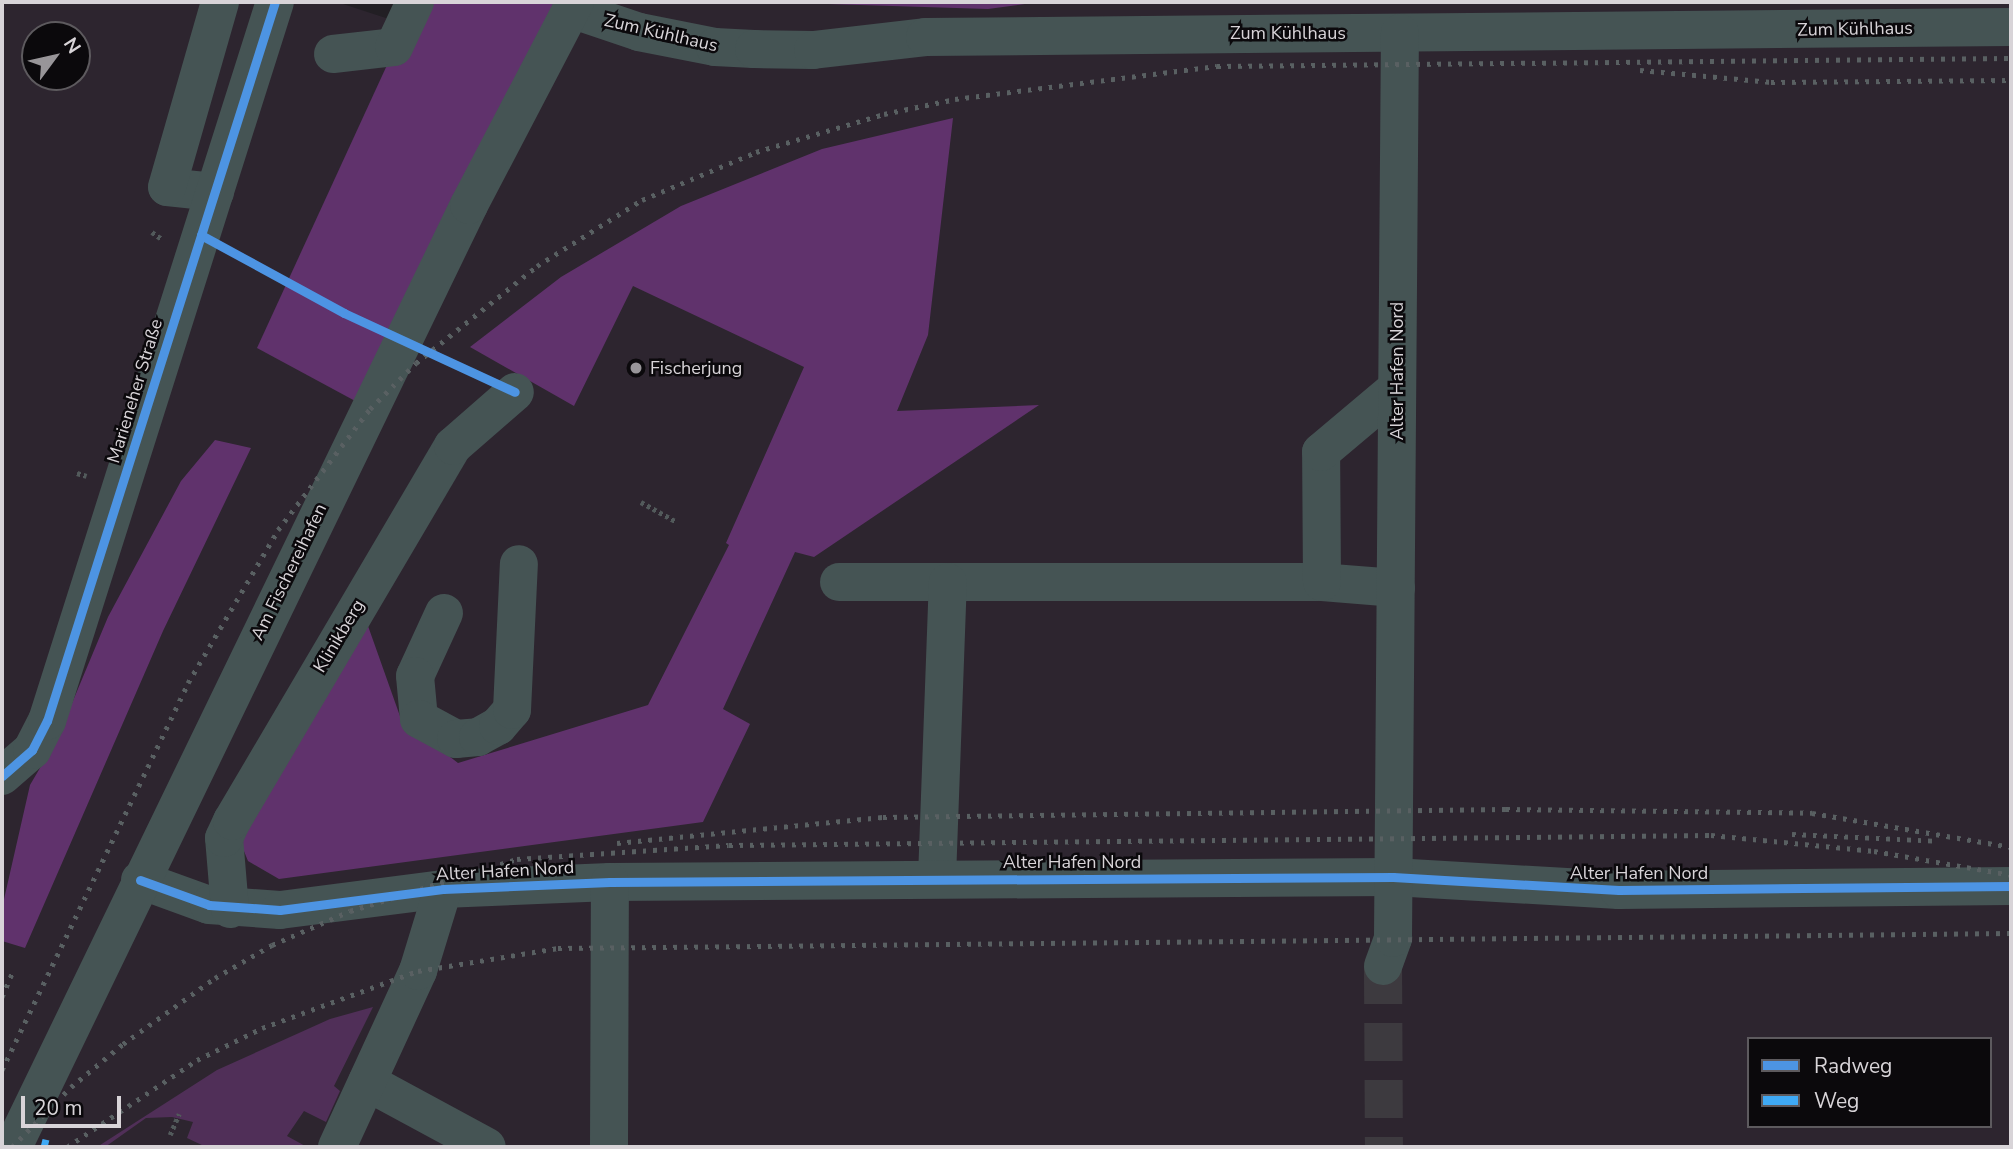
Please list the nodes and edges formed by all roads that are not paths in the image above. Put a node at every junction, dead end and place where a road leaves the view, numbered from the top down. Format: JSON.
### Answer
{"nodes":[{"id":1,"x":220,"y":2,"type":"edge"},
{"id":2,"x":275,"y":2,"type":"edge"},
{"id":3,"x":415,"y":2,"type":"edge"},
{"id":4,"x":573,"y":6,"type":"edge"},
{"id":5,"x":1508,"y":17,"type":"edge"},
{"id":6,"x":1098,"y":18,"type":"edge"},
{"id":7,"x":2011,"y":27,"type":"edge"},
{"id":8,"x":1400,"y":33,"type":"junction"},
{"id":9,"x":333,"y":54,"type":"dead end"},
{"id":10,"x":215,"y":192,"type":"junction"},
{"id":11,"x":1397,"y":388,"type":"junction"},
{"id":12,"x":515,"y":392,"type":"dead end"},
{"id":13,"x":519,"y":564,"type":"dead end"},
{"id":14,"x":839,"y":582,"type":"dead end"},
{"id":15,"x":948,"y":582,"type":"junction"},
{"id":16,"x":1322,"y":582,"type":"junction"},
{"id":17,"x":1396,"y":588,"type":"junction"},
{"id":18,"x":444,"y":613,"type":"dead end"},
{"id":19,"x":2,"y":776,"type":"edge"},
{"id":20,"x":1393,"y":877,"type":"junction"},
{"id":21,"x":937,"y":878,"type":"junction"},
{"id":22,"x":140,"y":880,"type":"junction"},
{"id":23,"x":610,"y":881,"type":"junction"},
{"id":24,"x":2011,"y":886,"type":"edge"},
{"id":25,"x":443,"y":889,"type":"junction"},
{"id":26,"x":230,"y":909,"type":"junction"},
{"id":27,"x":1383,"y":966,"type":"tunnel mouth"},
{"id":28,"x":367,"y":1082,"type":"junction"},
{"id":29,"x":13,"y":1147,"type":"edge"},
{"id":30,"x":337,"y":1147,"type":"edge"},
{"id":31,"x":487,"y":1147,"type":"edge"},
{"id":32,"x":608,"y":1147,"type":"edge"}],
"edges":[{"from":1,"to":10,"type":"street"},
{"from":2,"to":10,"type":"street","name":"Marieneher Straße"},
{"from":3,"to":9,"type":"street"},
{"from":4,"to":6,"type":"street","name":"Zum Kühlhaus"},
{"from":4,"to":22,"type":"street","name":"Am Fischereihafen"},
{"from":5,"to":7,"type":"street","name":"Zum Kühlhaus"},
{"from":5,"to":8,"type":"street","name":"Zum Kühlhaus"},
{"from":6,"to":8,"type":"street","name":"Zum Kühlhaus"},
{"from":8,"to":11,"type":"street","name":"Alter Hafen Nord"},
{"from":10,"to":19,"type":"street","name":"Marieneher Straße"},
{"from":11,"to":16,"type":"street"},
{"from":11,"to":17,"type":"street","name":"Alter Hafen Nord"},
{"from":12,"to":26,"type":"street","name":"Klinikberg"},
{"from":13,"to":18,"type":"street"},
{"from":14,"to":15,"type":"street"},
{"from":15,"to":16,"type":"street"},
{"from":15,"to":21,"type":"street"},
{"from":16,"to":17,"type":"street"},
{"from":17,"to":20,"type":"street","name":"Alter Hafen Nord"},
{"from":20,"to":21,"type":"street","name":"Alter Hafen Nord"},
{"from":20,"to":24,"type":"street","name":"Alter Hafen Nord"},
{"from":20,"to":27,"type":"street","name":"Alter Hafen Nord"},
{"from":21,"to":23,"type":"street","name":"Alter Hafen Nord"},
{"from":22,"to":26,"type":"street","name":"Alter Hafen Nord"},
{"from":22,"to":29,"type":"street","name":"Am Fischereihafen"},
{"from":23,"to":25,"type":"street","name":"Alter Hafen Nord"},
{"from":23,"to":32,"type":"street"},
{"from":25,"to":26,"type":"street","name":"Alter Hafen Nord"},
{"from":25,"to":28,"type":"street","name":"Alter Hafen Nord"},
{"from":28,"to":30,"type":"street","name":"Alter Hafen Nord"},
{"from":28,"to":31,"type":"street"}]}
